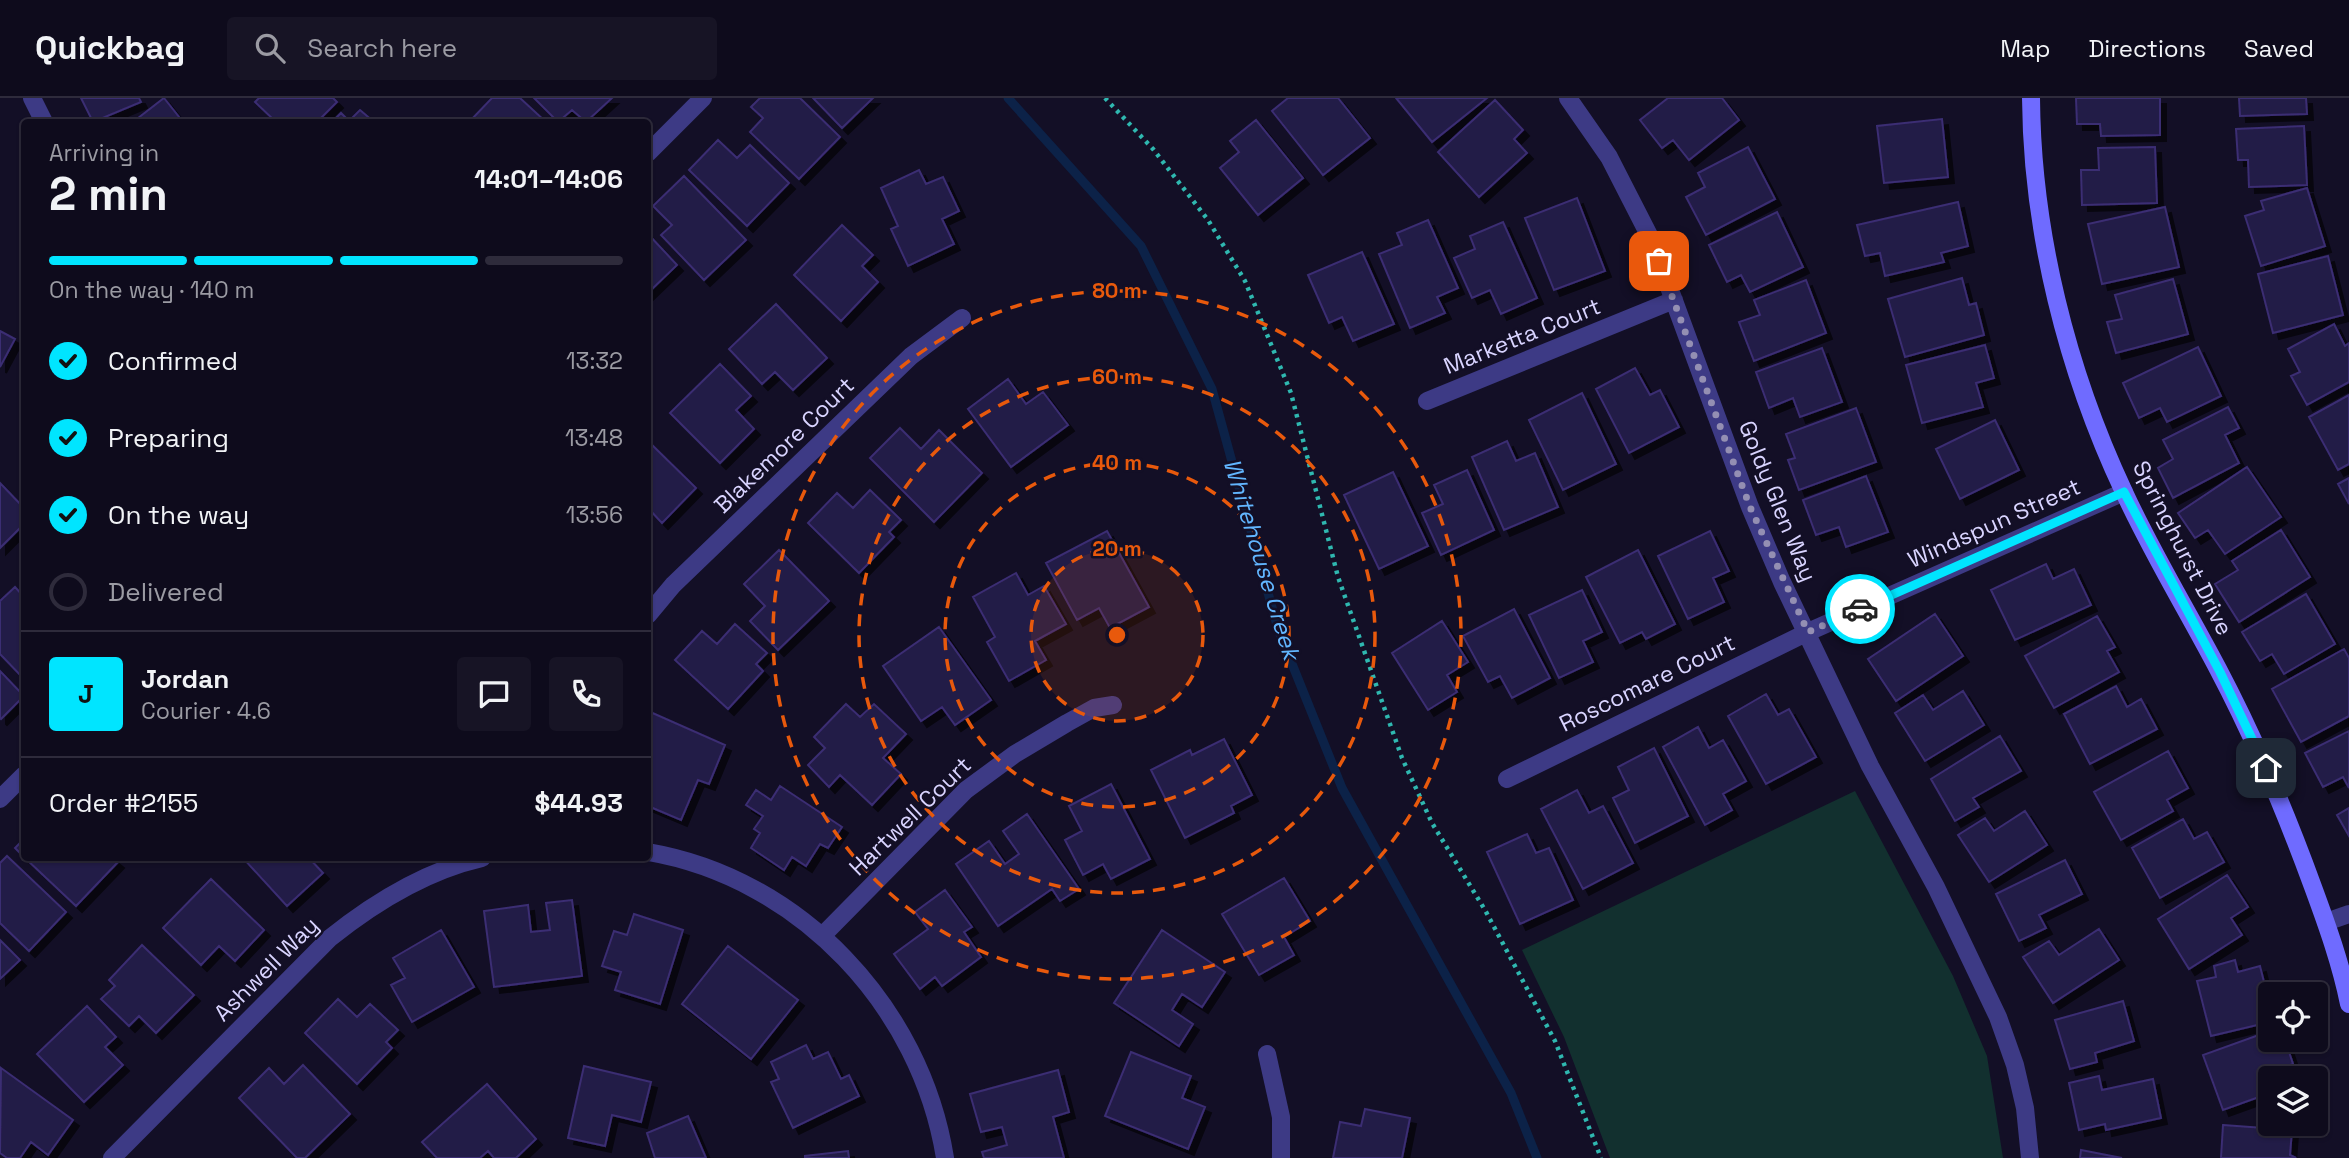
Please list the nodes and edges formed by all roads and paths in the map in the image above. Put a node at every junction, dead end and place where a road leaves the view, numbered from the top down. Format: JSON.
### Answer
{"nodes":[{"id":1,"x":32,"y":98,"type":"edge"},
{"id":2,"x":703,"y":98,"type":"edge"},
{"id":3,"x":1105,"y":98,"type":"edge"},
{"id":4,"x":1568,"y":98,"type":"edge"},
{"id":5,"x":2031,"y":98,"type":"edge"},
{"id":6,"x":42,"y":119,"type":"edge"},
{"id":7,"x":651,"y":150,"type":"edge"},
{"id":8,"x":1674,"y":300,"type":"junction"},
{"id":9,"x":962,"y":318,"type":"dead end"},
{"id":10,"x":1427,"y":401,"type":"dead end"},
{"id":11,"x":2124,"y":492,"type":"junction"},
{"id":12,"x":651,"y":611,"type":"edge"},
{"id":13,"x":1808,"y":632,"type":"junction"},
{"id":14,"x":1113,"y":705,"type":"dead end"},
{"id":15,"x":21,"y":778,"type":"edge"},
{"id":16,"x":1507,"y":779,"type":"dead end"},
{"id":17,"x":0,"y":799,"type":"edge"},
{"id":18,"x":651,"y":853,"type":"edge"},
{"id":19,"x":474,"y":861,"type":"edge"},
{"id":20,"x":2349,"y":914,"type":"edge"},
{"id":21,"x":2326,"y":922,"type":"junction"},
{"id":22,"x":823,"y":935,"type":"junction"},
{"id":23,"x":2349,"y":1004,"type":"edge"},
{"id":24,"x":1267,"y":1054,"type":"dead end"},
{"id":25,"x":112,"y":1158,"type":"edge"},
{"id":26,"x":945,"y":1158,"type":"edge"},
{"id":27,"x":1281,"y":1158,"type":"edge"},
{"id":28,"x":1601,"y":1158,"type":"edge"},
{"id":29,"x":2030,"y":1158,"type":"edge"}],
"edges":[{"from":1,"to":6,"type":"street"},
{"from":2,"to":7,"type":"street"},
{"from":3,"to":28,"type":"path"},
{"from":4,"to":8,"type":"street","name":"Goldy Glen Way"},
{"from":5,"to":11,"type":"street","name":"Springhurst Drive"},
{"from":8,"to":10,"type":"street","name":"Marketta Court"},
{"from":8,"to":13,"type":"street","name":"Goldy Glen Way"},
{"from":9,"to":12,"type":"street","name":"Blakemore Court"},
{"from":11,"to":13,"type":"street","name":"Windspun Street"},
{"from":11,"to":21,"type":"street","name":"Springhurst Drive"},
{"from":13,"to":16,"type":"street","name":"Roscomare Court"},
{"from":13,"to":29,"type":"street","name":"Goldy Glen Way"},
{"from":14,"to":22,"type":"street","name":"Hartwell Court"},
{"from":15,"to":17,"type":"street"},
{"from":18,"to":22,"type":"street"},
{"from":19,"to":25,"type":"street","name":"Ashwell Way"},
{"from":20,"to":21,"type":"street"},
{"from":21,"to":23,"type":"street","name":"Springhurst Drive"},
{"from":22,"to":26,"type":"street"},
{"from":24,"to":27,"type":"street"}]}
